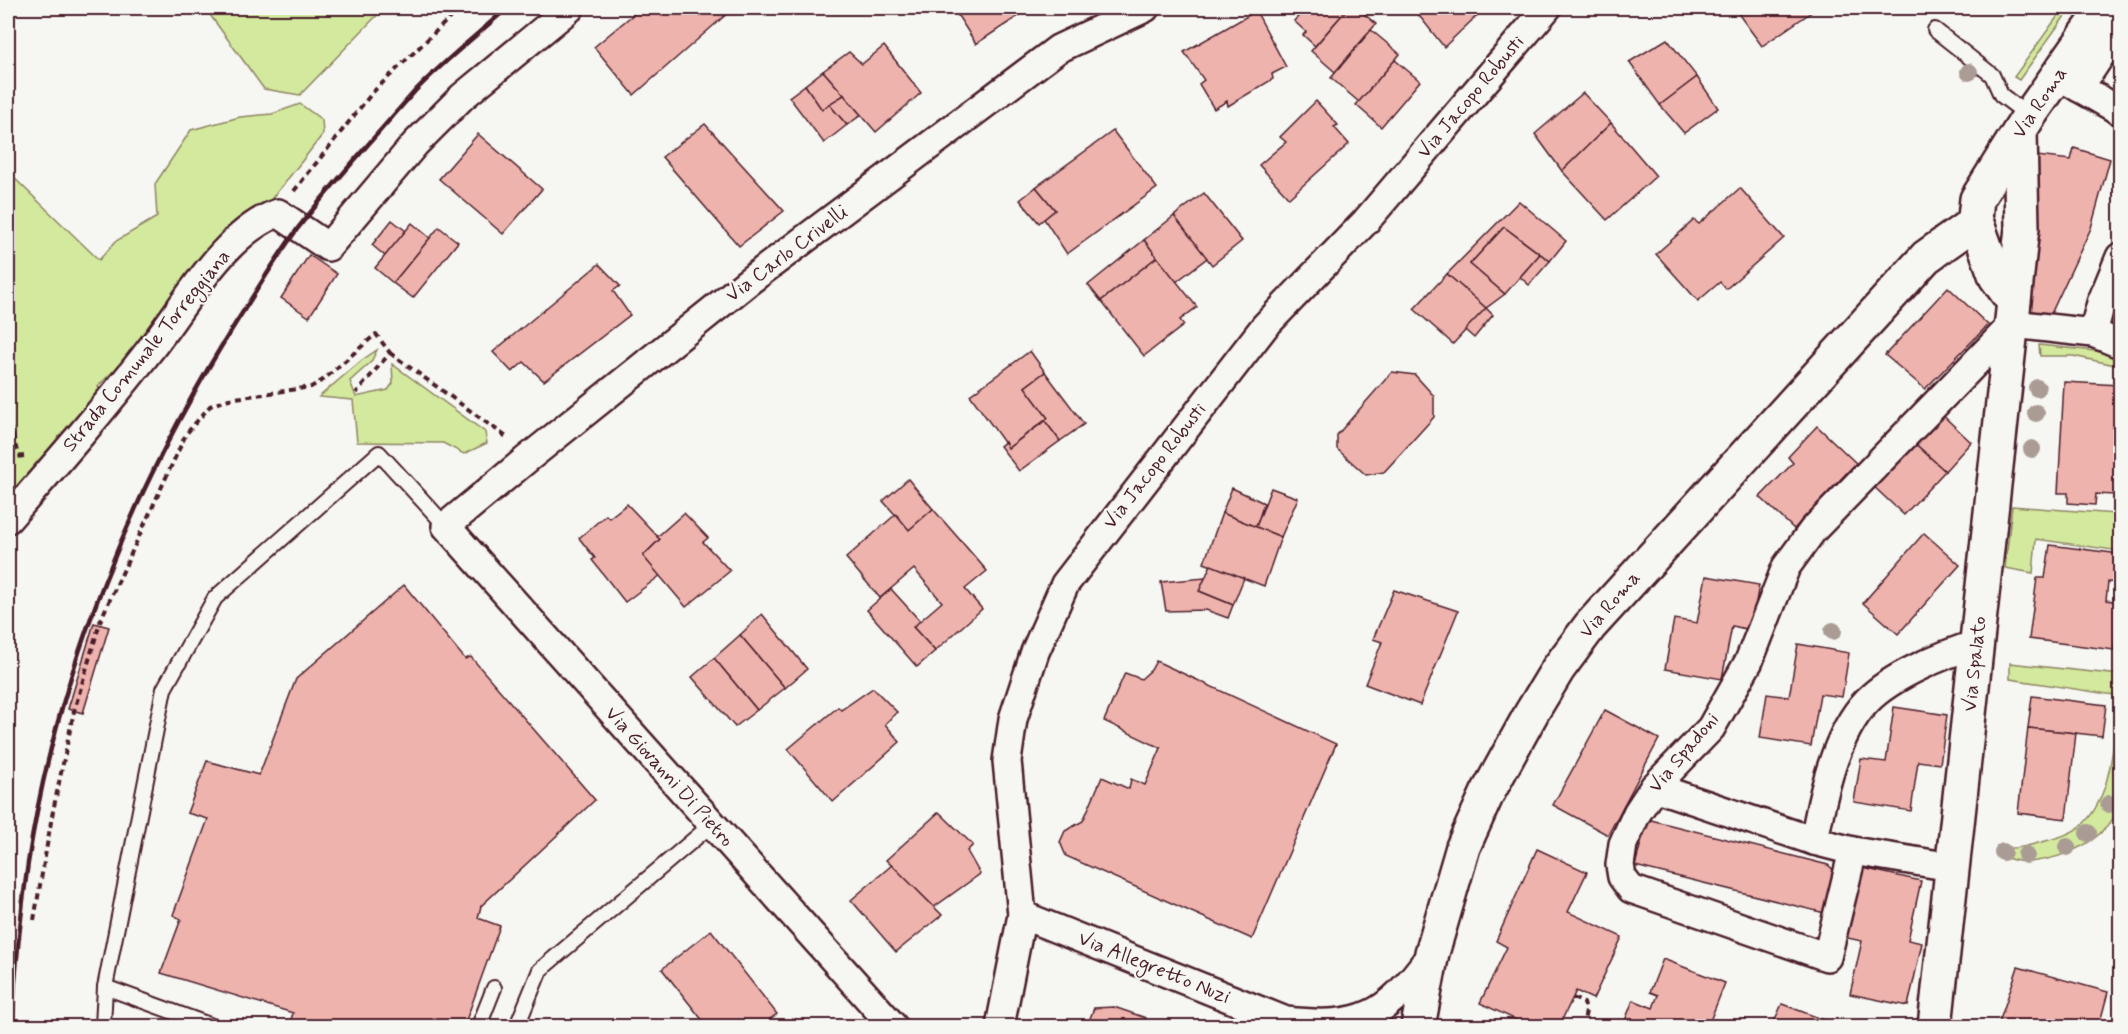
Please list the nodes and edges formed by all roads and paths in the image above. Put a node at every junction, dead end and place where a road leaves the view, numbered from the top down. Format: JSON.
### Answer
{"nodes":[{"id":1,"x":460,"y":8,"type":"edge"},
{"id":2,"x":570,"y":8,"type":"edge"},
{"id":3,"x":1145,"y":8,"type":"edge"},
{"id":4,"x":1547,"y":8,"type":"edge"},
{"id":5,"x":2105,"y":8,"type":"edge"},
{"id":6,"x":2121,"y":26,"type":"edge"},
{"id":7,"x":1935,"y":30,"type":"dead end"},
{"id":8,"x":2068,"y":82,"type":"junction"},
{"id":9,"x":2121,"y":111,"type":"edge"},
{"id":10,"x":2025,"y":124,"type":"junction"},
{"id":11,"x":1976,"y":209,"type":"junction"},
{"id":12,"x":289,"y":220,"type":"junction"},
{"id":13,"x":1926,"y":257,"type":"junction"},
{"id":14,"x":2121,"y":257,"type":"edge"},
{"id":15,"x":2007,"y":300,"type":"junction"},
{"id":16,"x":2093,"y":333,"type":"junction"},
{"id":17,"x":2121,"y":344,"type":"edge"},
{"id":18,"x":390,"y":352,"type":"junction"},
{"id":19,"x":356,"y":393,"type":"dead end"},
{"id":20,"x":8,"y":426,"type":"edge"},
{"id":21,"x":512,"y":441,"type":"dead end"},
{"id":22,"x":18,"y":454,"type":"dead end"},
{"id":23,"x":8,"y":519,"type":"edge"},
{"id":24,"x":446,"y":526,"type":"junction"},
{"id":25,"x":1977,"y":644,"type":"junction"},
{"id":26,"x":1654,"y":787,"type":"junction"},
{"id":27,"x":2121,"y":818,"type":"edge"},
{"id":28,"x":711,"y":825,"type":"junction"},
{"id":29,"x":2114,"y":830,"type":"dead end"},
{"id":30,"x":1814,"y":841,"type":"junction"},
{"id":31,"x":1853,"y":851,"type":"junction"},
{"id":32,"x":1952,"y":867,"type":"junction"},
{"id":33,"x":1022,"y":915,"type":"junction"},
{"id":34,"x":34,"y":920,"type":"dead end"},
{"id":35,"x":1432,"y":952,"type":"junction"},
{"id":36,"x":105,"y":987,"type":"junction"},
{"id":37,"x":494,"y":988,"type":"dead end"},
{"id":38,"x":1573,"y":998,"type":"dead end"},
{"id":39,"x":1290,"y":1024,"type":"edge"},
{"id":40,"x":103,"y":1026,"type":"edge"},
{"id":41,"x":212,"y":1026,"type":"edge"},
{"id":42,"x":479,"y":1026,"type":"edge"},
{"id":43,"x":517,"y":1026,"type":"edge"},
{"id":44,"x":893,"y":1026,"type":"edge"},
{"id":45,"x":1000,"y":1026,"type":"edge"},
{"id":46,"x":1418,"y":1026,"type":"edge"},
{"id":47,"x":1583,"y":1026,"type":"edge"},
{"id":48,"x":1935,"y":1026,"type":"edge"}],
"edges":[{"from":1,"to":12,"type":"path"},
{"from":2,"to":12,"type":"street"},
{"from":3,"to":24,"type":"street","name":"Via Carlo Crivelli"},
{"from":4,"to":33,"type":"street","name":"Via Jacopo Robusti"},
{"from":5,"to":8,"type":"main road","name":"Via Roma"},
{"from":6,"to":8,"type":"street"},
{"from":7,"to":10,"type":"lane"},
{"from":8,"to":9,"type":"street"},
{"from":8,"to":10,"type":"main road","name":"Via Roma"},
{"from":10,"to":11,"type":"main road","name":"Via Roma"},
{"from":10,"to":15,"type":"main road","name":"Via Spalato"},
{"from":11,"to":13,"type":"main road","name":"Via Roma"},
{"from":11,"to":15,"type":"main road","name":"Via Spalato"},
{"from":12,"to":23,"type":"street","name":"Strada Comunale Torreggiana"},
{"from":13,"to":15,"type":"main road"},
{"from":13,"to":35,"type":"main road","name":"Via Roma"},
{"from":14,"to":16,"type":"street"},
{"from":15,"to":16,"type":"street"},
{"from":15,"to":25,"type":"main road","name":"Via Spalato"},
{"from":15,"to":26,"type":"street","name":"Via Spadoni"},
{"from":16,"to":17,"type":"street"},
{"from":18,"to":19,"type":"path"},
{"from":18,"to":21,"type":"path"},
{"from":18,"to":34,"type":"path"},
{"from":20,"to":22,"type":"path"},
{"from":24,"to":28,"type":"street","name":"Via Giovanni Di Pietro"},
{"from":24,"to":36,"type":"lane"},
{"from":25,"to":30,"type":"street"},
{"from":25,"to":32,"type":"main road","name":"Via Spalato"},
{"from":26,"to":30,"type":"street"},
{"from":26,"to":31,"type":"street","name":"Via Spadoni"},
{"from":27,"to":29,"type":"path"},
{"from":28,"to":43,"type":"lane"},
{"from":28,"to":44,"type":"street","name":"Via Giovanni Di Pietro"},
{"from":30,"to":31,"type":"street"},
{"from":31,"to":32,"type":"street"},
{"from":32,"to":48,"type":"main road","name":"Via Spalato"},
{"from":33,"to":39,"type":"street","name":"Via Allegretto Nuzi"},
{"from":33,"to":45,"type":"street","name":"Via Jacopo Robusti"},
{"from":35,"to":39,"type":"street","name":"Via Allegretto Nuzi"},
{"from":35,"to":46,"type":"main road","name":"Via Roma"},
{"from":36,"to":40,"type":"lane"},
{"from":36,"to":41,"type":"lane"},
{"from":37,"to":42,"type":"lane"},
{"from":38,"to":47,"type":"path"}]}
